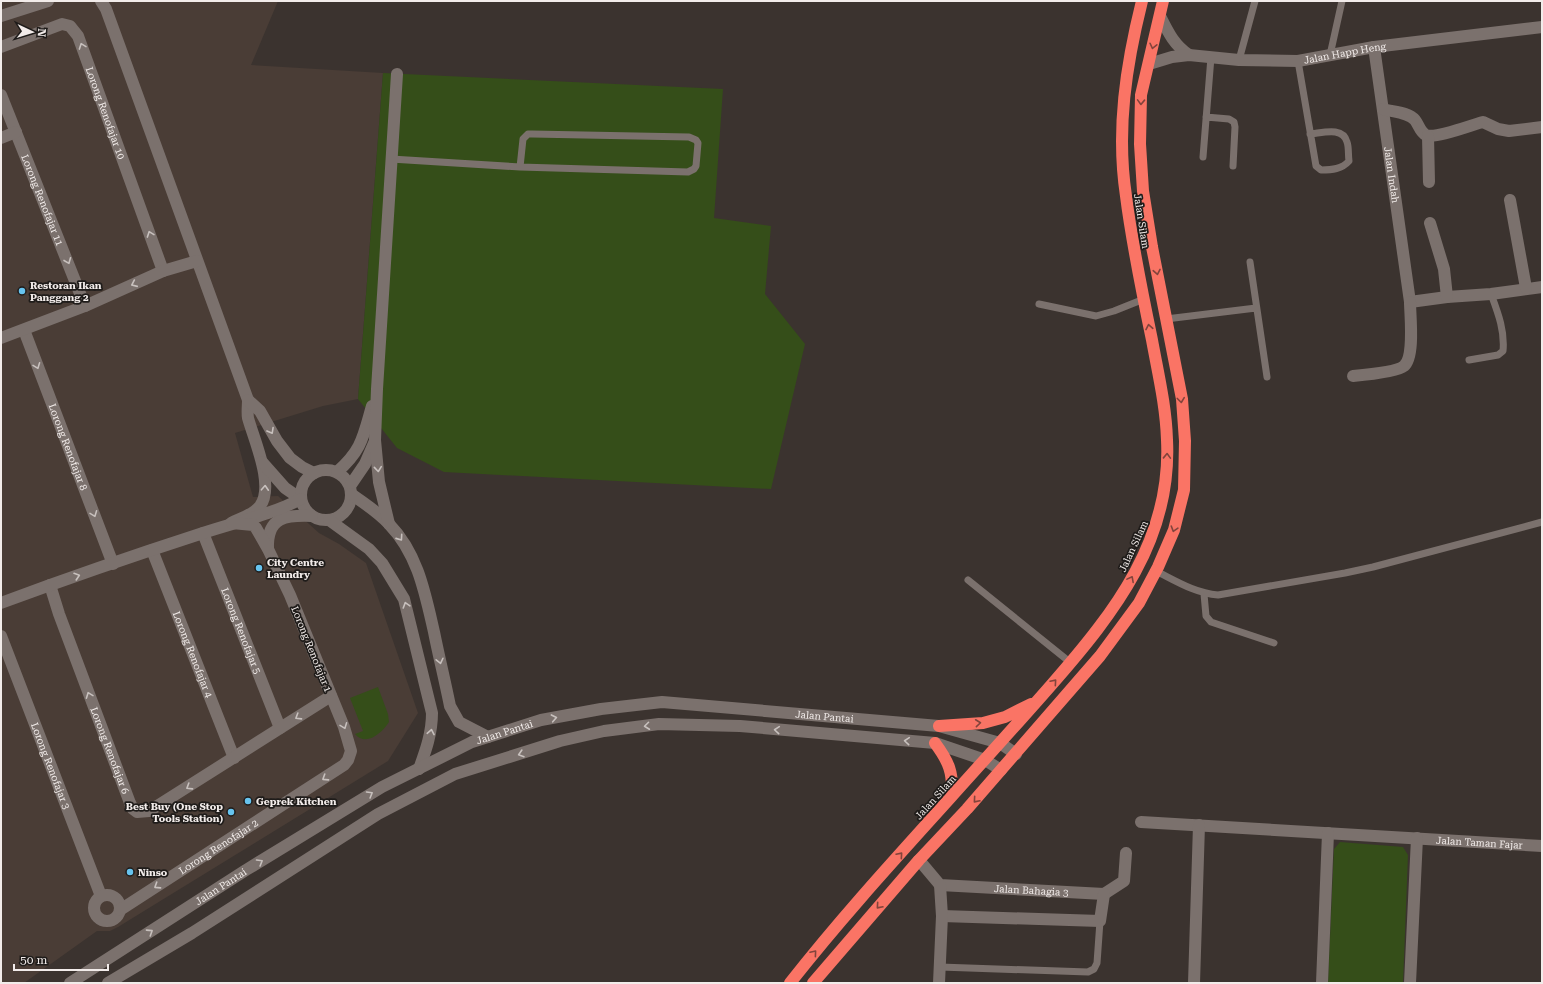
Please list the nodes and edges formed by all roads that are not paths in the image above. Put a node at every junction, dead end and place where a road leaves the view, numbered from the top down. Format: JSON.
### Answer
{"nodes":[{"id":1,"x":48,"y":1,"type":"edge"},
{"id":2,"x":1142,"y":1,"type":"edge"},
{"id":3,"x":1163,"y":1,"type":"edge"},
{"id":4,"x":1255,"y":1,"type":"edge"},
{"id":5,"x":1342,"y":1,"type":"edge"},
{"id":6,"x":106,"y":4,"type":"edge"},
{"id":7,"x":1,"y":16,"type":"edge"},
{"id":8,"x":1160,"y":16,"type":"junction"},
{"id":9,"x":1542,"y":27,"type":"edge"},
{"id":10,"x":1,"y":47,"type":"edge"},
{"id":11,"x":1374,"y":47,"type":"junction"},
{"id":12,"x":1189,"y":55,"type":"junction"},
{"id":13,"x":1330,"y":55,"type":"junction"},
{"id":14,"x":1211,"y":57,"type":"junction"},
{"id":15,"x":1238,"y":60,"type":"junction"},
{"id":16,"x":1298,"y":61,"type":"junction"},
{"id":17,"x":1148,"y":64,"type":"junction"},
{"id":18,"x":397,"y":74,"type":"dead end"},
{"id":19,"x":1,"y":95,"type":"edge"},
{"id":20,"x":1383,"y":109,"type":"junction"},
{"id":21,"x":1206,"y":117,"type":"junction"},
{"id":22,"x":1542,"y":127,"type":"edge"},
{"id":23,"x":16,"y":132,"type":"junction"},
{"id":24,"x":1310,"y":134,"type":"junction"},
{"id":25,"x":1428,"y":136,"type":"junction"},
{"id":26,"x":1,"y":138,"type":"edge"},
{"id":27,"x":1203,"y":157,"type":"dead end"},
{"id":28,"x":391,"y":159,"type":"junction"},
{"id":29,"x":1233,"y":166,"type":"dead end"},
{"id":30,"x":520,"y":167,"type":"junction"},
{"id":31,"x":1429,"y":182,"type":"dead end"},
{"id":32,"x":1510,"y":200,"type":"dead end"},
{"id":33,"x":1430,"y":223,"type":"dead end"},
{"id":34,"x":196,"y":261,"type":"junction"},
{"id":35,"x":1250,"y":262,"type":"dead end"},
{"id":36,"x":163,"y":271,"type":"junction"},
{"id":37,"x":1542,"y":287,"type":"edge"},
{"id":38,"x":1526,"y":288,"type":"junction"},
{"id":39,"x":1491,"y":294,"type":"junction"},
{"id":40,"x":1447,"y":297,"type":"junction"},
{"id":41,"x":1144,"y":299,"type":"junction"},
{"id":42,"x":1410,"y":302,"type":"junction"},
{"id":43,"x":1039,"y":304,"type":"dead end"},
{"id":44,"x":85,"y":306,"type":"junction"},
{"id":45,"x":1256,"y":308,"type":"junction"},
{"id":46,"x":1166,"y":319,"type":"junction"},
{"id":47,"x":24,"y":330,"type":"junction"},
{"id":48,"x":1,"y":338,"type":"edge"},
{"id":49,"x":1469,"y":360,"type":"dead end"},
{"id":50,"x":1353,"y":376,"type":"dead end"},
{"id":51,"x":1266,"y":377,"type":"dead end"},
{"id":52,"x":377,"y":388,"type":"junction"},
{"id":53,"x":248,"y":400,"type":"junction"},
{"id":54,"x":375,"y":440,"type":"junction"},
{"id":55,"x":260,"y":459,"type":"junction"},
{"id":56,"x":337,"y":472,"type":"junction"},
{"id":57,"x":314,"y":473,"type":"junction"},
{"id":58,"x":350,"y":490,"type":"junction"},
{"id":59,"x":301,"y":500,"type":"junction"},
{"id":60,"x":312,"y":516,"type":"junction"},
{"id":61,"x":330,"y":520,"type":"junction"},
{"id":62,"x":1542,"y":522,"type":"edge"},
{"id":63,"x":231,"y":523,"type":"junction"},
{"id":64,"x":389,"y":524,"type":"junction"},
{"id":65,"x":203,"y":533,"type":"junction"},
{"id":66,"x":268,"y":549,"type":"junction"},
{"id":67,"x":152,"y":550,"type":"junction"},
{"id":68,"x":113,"y":564,"type":"junction"},
{"id":69,"x":1156,"y":571,"type":"junction"},
{"id":70,"x":968,"y":580,"type":"dead end"},
{"id":71,"x":50,"y":585,"type":"junction"},
{"id":72,"x":1204,"y":594,"type":"junction"},
{"id":73,"x":1,"y":603,"type":"edge"},
{"id":74,"x":1,"y":636,"type":"edge"},
{"id":75,"x":1274,"y":643,"type":"dead end"},
{"id":76,"x":1071,"y":663,"type":"junction"},
{"id":77,"x":331,"y":696,"type":"junction"},
{"id":78,"x":1039,"y":700,"type":"junction"},
{"id":79,"x":939,"y":726,"type":"junction"},
{"id":80,"x":280,"y":728,"type":"junction"},
{"id":81,"x":488,"y":737,"type":"junction"},
{"id":82,"x":1000,"y":743,"type":"junction"},
{"id":83,"x":935,"y":744,"type":"junction"},
{"id":84,"x":351,"y":751,"type":"joint"},
{"id":85,"x":1016,"y":754,"type":"junction"},
{"id":86,"x":234,"y":758,"type":"junction"},
{"id":87,"x":985,"y":760,"type":"junction"},
{"id":88,"x":419,"y":769,"type":"junction"},
{"id":89,"x":1001,"y":770,"type":"junction"},
{"id":90,"x":952,"y":795,"type":"junction"},
{"id":91,"x":1141,"y":822,"type":"dead end"},
{"id":92,"x":1199,"y":825,"type":"junction"},
{"id":93,"x":1328,"y":834,"type":"junction"},
{"id":94,"x":1417,"y":838,"type":"junction"},
{"id":95,"x":1542,"y":846,"type":"edge"},
{"id":96,"x":1126,"y":853,"type":"dead end"},
{"id":97,"x":919,"y":860,"type":"junction"},
{"id":98,"x":940,"y":886,"type":"junction"},
{"id":99,"x":1104,"y":894,"type":"junction"},
{"id":100,"x":101,"y":896,"type":"junction"},
{"id":101,"x":120,"y":910,"type":"junction"},
{"id":102,"x":942,"y":916,"type":"junction"},
{"id":103,"x":1100,"y":920,"type":"junction"},
{"id":104,"x":940,"y":967,"type":"junction"},
{"id":105,"x":70,"y":983,"type":"edge"},
{"id":106,"x":108,"y":983,"type":"edge"},
{"id":107,"x":790,"y":983,"type":"edge"},
{"id":108,"x":813,"y":983,"type":"edge"},
{"id":109,"x":939,"y":983,"type":"edge"},
{"id":110,"x":1194,"y":983,"type":"edge"},
{"id":111,"x":1322,"y":983,"type":"edge"},
{"id":112,"x":1410,"y":983,"type":"edge"}],
"edges":[{"from":1,"to":7,"type":"street"},
{"from":2,"to":41,"type":"highway","name":"Jalan Silam"},
{"from":3,"to":8,"type":"highway","name":"Jalan Silam"},
{"from":4,"to":15,"type":"lane"},
{"from":5,"to":13,"type":"lane"},
{"from":6,"to":34,"type":"street"},
{"from":8,"to":12,"type":"street"},
{"from":8,"to":17,"type":"highway","name":"Jalan Silam","one_way":true},
{"from":9,"to":11,"type":"street","name":"Jalan Happ Heng"},
{"from":36,"to":10,"type":"street","name":"Lorong Renofajar 10","one_way":true},
{"from":11,"to":13,"type":"street","name":"Jalan Happ Heng"},
{"from":11,"to":20,"type":"street","name":"Jalan Indah"},
{"from":12,"to":14,"type":"street","name":"Jalan Happ Heng"},
{"from":12,"to":17,"type":"street","name":"Jalan Happ Heng"},
{"from":13,"to":16,"type":"street","name":"Jalan Happ Heng"},
{"from":14,"to":15,"type":"street","name":"Jalan Happ Heng"},
{"from":14,"to":21,"type":"lane"},
{"from":15,"to":16,"type":"street","name":"Jalan Happ Heng"},
{"from":16,"to":24,"type":"lane"},
{"from":17,"to":46,"type":"highway","name":"Jalan Silam","one_way":true},
{"from":18,"to":28,"type":"street"},
{"from":19,"to":23,"type":"street","name":"Lorong Renofajar 11"},
{"from":20,"to":25,"type":"street"},
{"from":20,"to":42,"type":"street","name":"Jalan Indah"},
{"from":21,"to":27,"type":"lane"},
{"from":21,"to":29,"type":"lane"},
{"from":22,"to":25,"type":"street"},
{"from":23,"to":26,"type":"street"},
{"from":23,"to":44,"type":"street","name":"Lorong Renofajar 11","one_way":true},
{"from":24,"to":24,"type":"lane"},
{"from":25,"to":31,"type":"street"},
{"from":28,"to":30,"type":"lane"},
{"from":28,"to":52,"type":"street"},
{"from":30,"to":30,"type":"lane"},
{"from":32,"to":38,"type":"street"},
{"from":33,"to":40,"type":"street"},
{"from":34,"to":36,"type":"street"},
{"from":34,"to":53,"type":"street"},
{"from":35,"to":45,"type":"lane"},
{"from":36,"to":44,"type":"street","one_way":true},
{"from":37,"to":38,"type":"street"},
{"from":38,"to":39,"type":"street"},
{"from":39,"to":40,"type":"street"},
{"from":39,"to":49,"type":"lane"},
{"from":40,"to":42,"type":"street"},
{"from":41,"to":43,"type":"lane"},
{"from":76,"to":41,"type":"highway","name":"Jalan Silam","one_way":true},
{"from":42,"to":50,"type":"street","name":"Jalan Indah"},
{"from":44,"to":47,"type":"street"},
{"from":45,"to":46,"type":"lane"},
{"from":45,"to":51,"type":"lane"},
{"from":46,"to":69,"type":"highway","name":"Jalan Silam","one_way":true},
{"from":47,"to":48,"type":"street"},
{"from":47,"to":68,"type":"street","name":"Lorong Renofajar 8","one_way":true},
{"from":52,"to":54,"type":"street"},
{"from":52,"to":56,"type":"street"},
{"from":53,"to":55,"type":"street"},
{"from":53,"to":57,"type":"street","one_way":true},
{"from":54,"to":58,"type":"street"},
{"from":54,"to":64,"type":"street","one_way":true},
{"from":55,"to":59,"type":"street"},
{"from":63,"to":55,"type":"street","one_way":true},
{"from":56,"to":57,"type":"street"},
{"from":56,"to":58,"type":"street"},
{"from":57,"to":59,"type":"street"},
{"from":58,"to":61,"type":"street"},
{"from":58,"to":64,"type":"street"},
{"from":59,"to":60,"type":"street"},
{"from":59,"to":63,"type":"street"},
{"from":60,"to":61,"type":"street"},
{"from":60,"to":66,"type":"street"},
{"from":88,"to":61,"type":"street","one_way":true},
{"from":62,"to":72,"type":"lane"},
{"from":63,"to":65,"type":"street"},
{"from":63,"to":66,"type":"street","name":"Lorong Renofajar 1"},
{"from":64,"to":81,"type":"street","one_way":true},
{"from":65,"to":67,"type":"street"},
{"from":65,"to":80,"type":"street","name":"Lorong Renofajar 5"},
{"from":66,"to":77,"type":"street","name":"Lorong Renofajar 1"},
{"from":67,"to":68,"type":"street"},
{"from":67,"to":86,"type":"street","name":"Lorong Renofajar 4"},
{"from":71,"to":68,"type":"street","one_way":true},
{"from":69,"to":72,"type":"lane"},
{"from":69,"to":85,"type":"highway","name":"Jalan Silam"},
{"from":70,"to":76,"type":"lane"},
{"from":71,"to":73,"type":"street"},
{"from":86,"to":71,"type":"street","name":"Lorong Renofajar 6","one_way":true},
{"from":72,"to":75,"type":"lane"},
{"from":74,"to":100,"type":"street","name":"Lorong Renofajar 3"},
{"from":78,"to":76,"type":"highway","name":"Jalan Silam","one_way":true},
{"from":77,"to":80,"type":"street","name":"Lorong Renofajar 6","one_way":true},
{"from":77,"to":84,"type":"street","name":"Lorong Renofajar 1","one_way":true},
{"from":79,"to":78,"type":"highway","one_way":true},
{"from":78,"to":82,"type":"highway","name":"Jalan Silam"},
{"from":81,"to":79,"type":"street","name":"Jalan Pantai","one_way":true},
{"from":79,"to":82,"type":"street","name":"Jalan Pantai"},
{"from":80,"to":86,"type":"street","name":"Lorong Renofajar 6"},
{"from":81,"to":88,"type":"street","name":"Jalan Pantai"},
{"from":82,"to":85,"type":"street","name":"Jalan Pantai"},
{"from":82,"to":87,"type":"highway","name":"Jalan Silam"},
{"from":83,"to":87,"type":"street","name":"Jalan Pantai"},
{"from":83,"to":90,"type":"highway"},
{"from":83,"to":106,"type":"street","name":"Jalan Pantai","one_way":true},
{"from":84,"to":101,"type":"street","name":"Lorong Renofajar 2","one_way":true},
{"from":85,"to":89,"type":"highway","name":"Jalan Silam"},
{"from":87,"to":89,"type":"street","name":"Jalan Pantai"},
{"from":87,"to":90,"type":"highway","name":"Jalan Silam"},
{"from":105,"to":88,"type":"street","name":"Jalan Pantai","one_way":true},
{"from":89,"to":97,"type":"highway","name":"Jalan Silam","one_way":true},
{"from":107,"to":90,"type":"highway","name":"Jalan Silam","one_way":true},
{"from":91,"to":92,"type":"street"},
{"from":92,"to":93,"type":"street","name":"Jalan Taman Fajar"},
{"from":92,"to":110,"type":"street"},
{"from":93,"to":94,"type":"street","name":"Jalan Taman Fajar"},
{"from":93,"to":111,"type":"street"},
{"from":94,"to":95,"type":"street","name":"Jalan Taman Fajar"},
{"from":94,"to":112,"type":"street"},
{"from":96,"to":99,"type":"street"},
{"from":97,"to":98,"type":"street"},
{"from":97,"to":108,"type":"highway","name":"Jalan Silam","one_way":true},
{"from":98,"to":99,"type":"street","name":"Jalan Bahagia 3"},
{"from":98,"to":102,"type":"street"},
{"from":99,"to":103,"type":"street"},
{"from":100,"to":101,"type":"street"},
{"from":100,"to":101,"type":"street"},
{"from":102,"to":103,"type":"street"},
{"from":102,"to":104,"type":"street"},
{"from":103,"to":104,"type":"lane"},
{"from":104,"to":109,"type":"street"}]}
